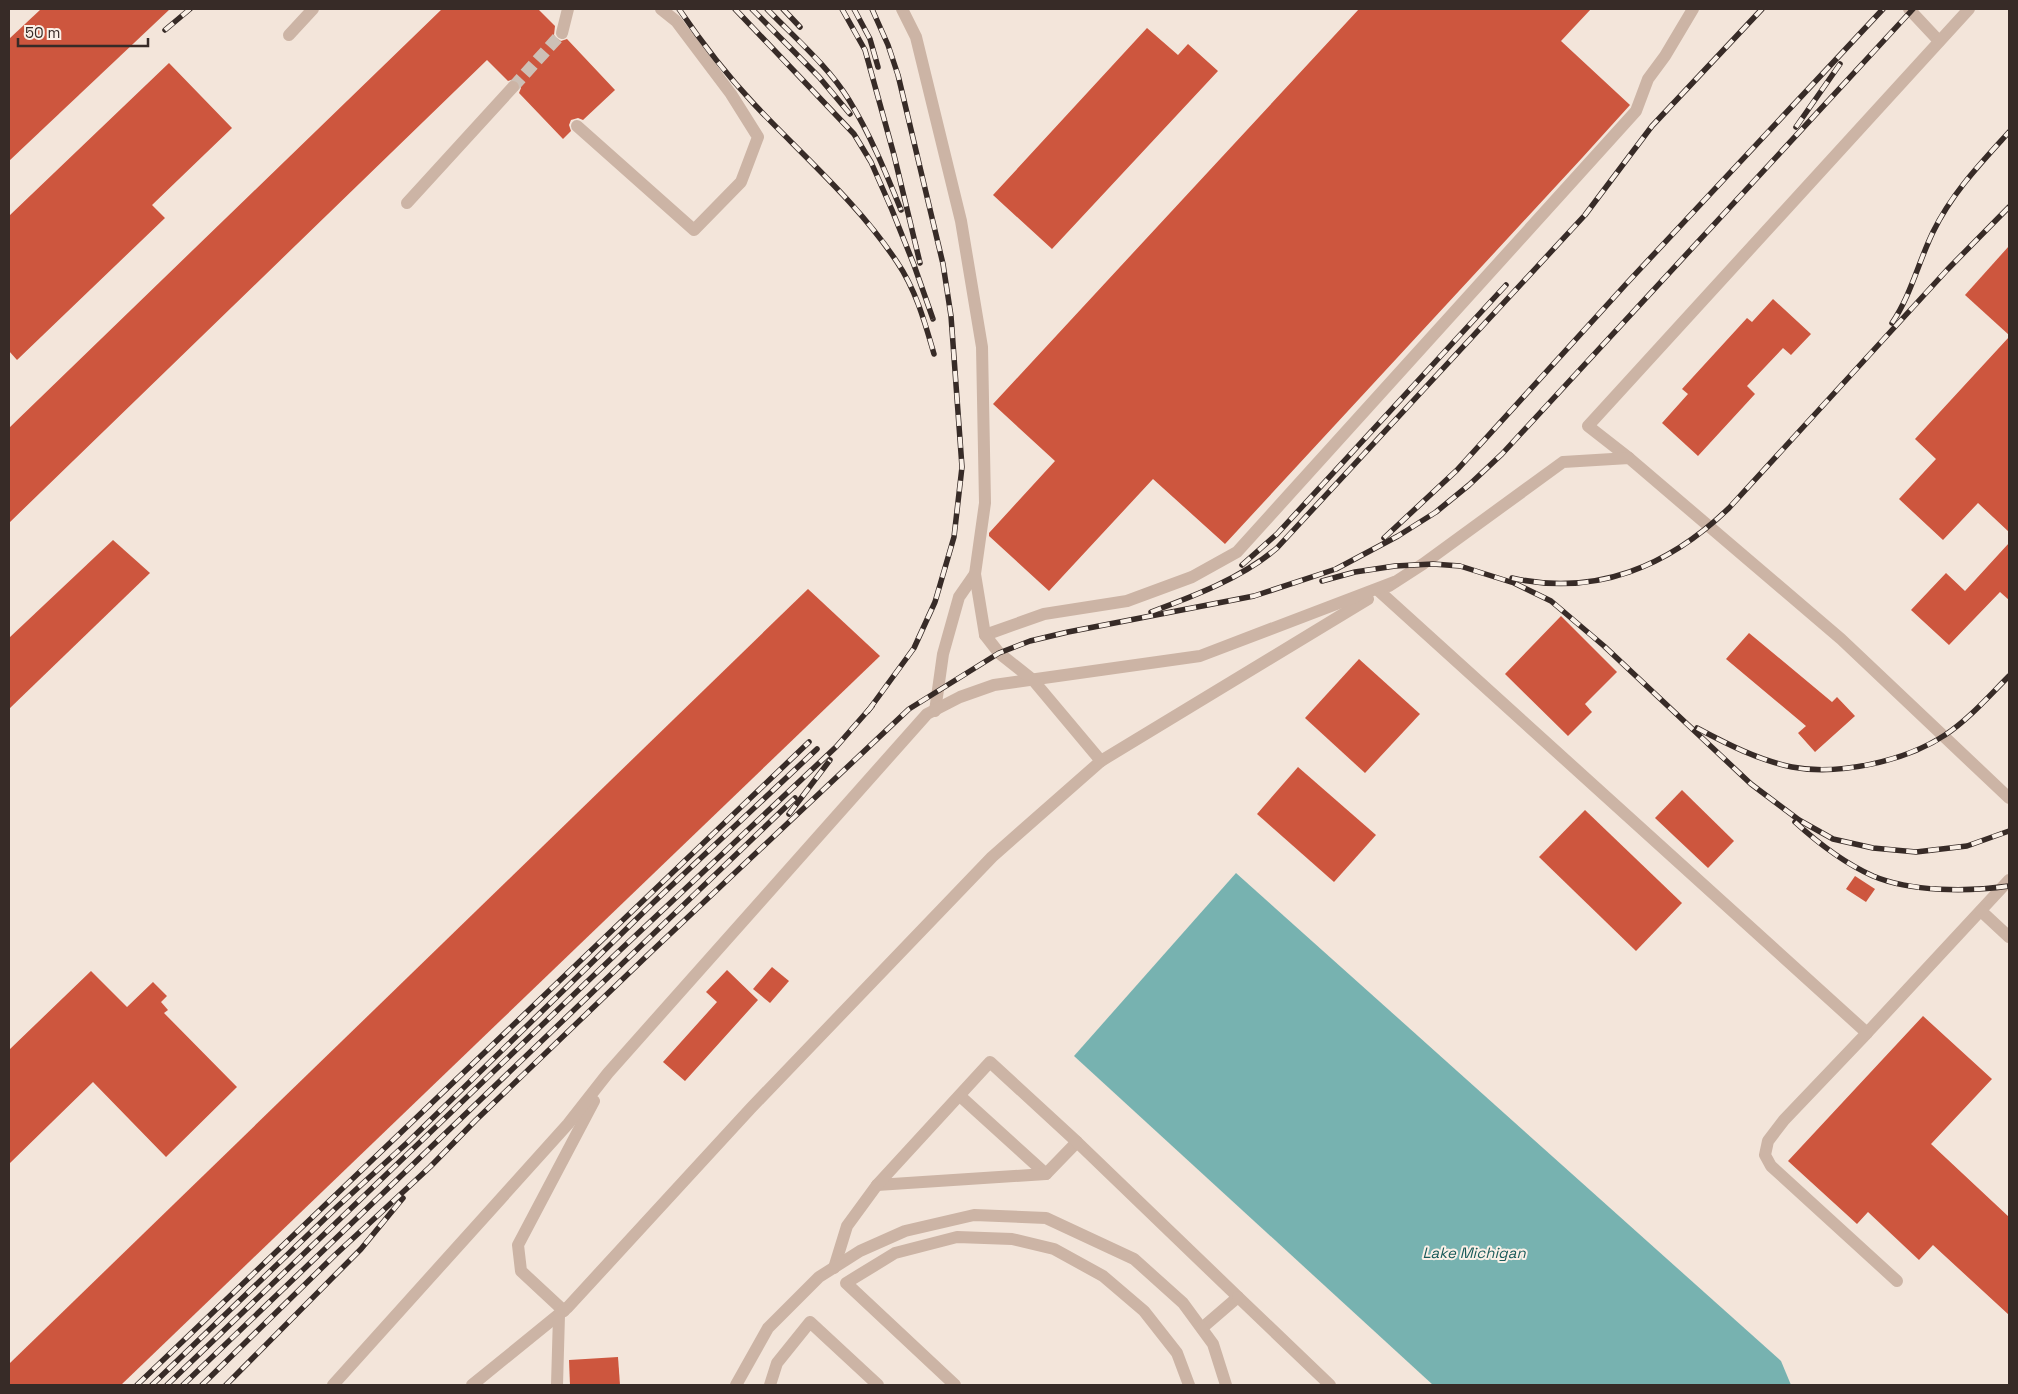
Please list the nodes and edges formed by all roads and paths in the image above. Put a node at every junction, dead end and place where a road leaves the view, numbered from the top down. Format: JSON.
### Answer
{"nodes":[{"id":1,"x":313,"y":9,"type":"edge"},
{"id":2,"x":568,"y":9,"type":"edge"},
{"id":3,"x":662,"y":9,"type":"edge"},
{"id":4,"x":902,"y":9,"type":"edge"},
{"id":5,"x":1693,"y":9,"type":"edge"},
{"id":6,"x":1909,"y":9,"type":"edge"},
{"id":7,"x":1968,"y":9,"type":"edge"},
{"id":8,"x":562,"y":33,"type":"tunnel mouth"},
{"id":9,"x":289,"y":35,"type":"dead end"},
{"id":10,"x":1939,"y":41,"type":"junction"},
{"id":11,"x":513,"y":87,"type":"tunnel mouth"},
{"id":12,"x":577,"y":126,"type":"dead end"},
{"id":13,"x":407,"y":203,"type":"dead end"},
{"id":14,"x":1629,"y":458,"type":"junction"},
{"id":15,"x":975,"y":574,"type":"junction"},
{"id":16,"x":1394,"y":582,"type":"junction"},
{"id":17,"x":1379,"y":592,"type":"junction"},
{"id":18,"x":985,"y":635,"type":"junction"},
{"id":19,"x":1033,"y":680,"type":"junction"},
{"id":20,"x":935,"y":711,"type":"junction"},
{"id":21,"x":1101,"y":761,"type":"junction"},
{"id":22,"x":2009,"y":798,"type":"edge"},
{"id":23,"x":2009,"y":880,"type":"edge"},
{"id":24,"x":1981,"y":911,"type":"junction"},
{"id":25,"x":2009,"y":937,"type":"edge"},
{"id":26,"x":1867,"y":1033,"type":"junction"},
{"id":27,"x":608,"y":1073,"type":"junction"},
{"id":28,"x":960,"y":1096,"type":"junction"},
{"id":29,"x":1077,"y":1142,"type":"junction"},
{"id":30,"x":1046,"y":1174,"type":"junction"},
{"id":31,"x":877,"y":1185,"type":"junction"},
{"id":32,"x":834,"y":1268,"type":"junction"},
{"id":33,"x":1897,"y":1281,"type":"dead end"},
{"id":34,"x":1238,"y":1297,"type":"junction"},
{"id":35,"x":561,"y":1313,"type":"junction"},
{"id":36,"x":1202,"y":1328,"type":"junction"},
{"id":37,"x":333,"y":1385,"type":"edge"},
{"id":38,"x":472,"y":1385,"type":"edge"},
{"id":39,"x":557,"y":1385,"type":"edge"},
{"id":40,"x":736,"y":1385,"type":"edge"},
{"id":41,"x":770,"y":1385,"type":"edge"},
{"id":42,"x":878,"y":1385,"type":"edge"},
{"id":43,"x":954,"y":1385,"type":"edge"},
{"id":44,"x":1189,"y":1385,"type":"edge"},
{"id":45,"x":1226,"y":1385,"type":"edge"},
{"id":46,"x":1330,"y":1385,"type":"edge"}],
"edges":[{"from":1,"to":9,"type":"street"},
{"from":2,"to":8,"type":"street"},
{"from":3,"to":12,"type":"street"},
{"from":4,"to":15,"type":"street"},
{"from":5,"to":18,"type":"street"},
{"from":6,"to":10,"type":"street"},
{"from":7,"to":10,"type":"street"},
{"from":10,"to":14,"type":"street"},
{"from":11,"to":13,"type":"street"},
{"from":14,"to":16,"type":"street"},
{"from":14,"to":22,"type":"street"},
{"from":15,"to":18,"type":"street"},
{"from":15,"to":20,"type":"street"},
{"from":16,"to":17,"type":"street"},
{"from":16,"to":19,"type":"street"},
{"from":17,"to":21,"type":"street"},
{"from":17,"to":26,"type":"street"},
{"from":18,"to":19,"type":"street"},
{"from":19,"to":20,"type":"street"},
{"from":19,"to":21,"type":"street"},
{"from":20,"to":27,"type":"street"},
{"from":21,"to":35,"type":"street"},
{"from":23,"to":24,"type":"street"},
{"from":24,"to":25,"type":"street"},
{"from":24,"to":26,"type":"street"},
{"from":26,"to":33,"type":"street"},
{"from":27,"to":35,"type":"street"},
{"from":27,"to":37,"type":"street"},
{"from":28,"to":29,"type":"street"},
{"from":28,"to":30,"type":"street"},
{"from":28,"to":31,"type":"street"},
{"from":29,"to":30,"type":"street"},
{"from":29,"to":34,"type":"street"},
{"from":30,"to":31,"type":"street"},
{"from":31,"to":32,"type":"street"},
{"from":32,"to":36,"type":"street"},
{"from":32,"to":40,"type":"street"},
{"from":34,"to":36,"type":"street"},
{"from":34,"to":46,"type":"street"},
{"from":35,"to":38,"type":"street"},
{"from":35,"to":39,"type":"street"},
{"from":36,"to":45,"type":"street"},
{"from":41,"to":42,"type":"street"},
{"from":43,"to":44,"type":"street"}]}
